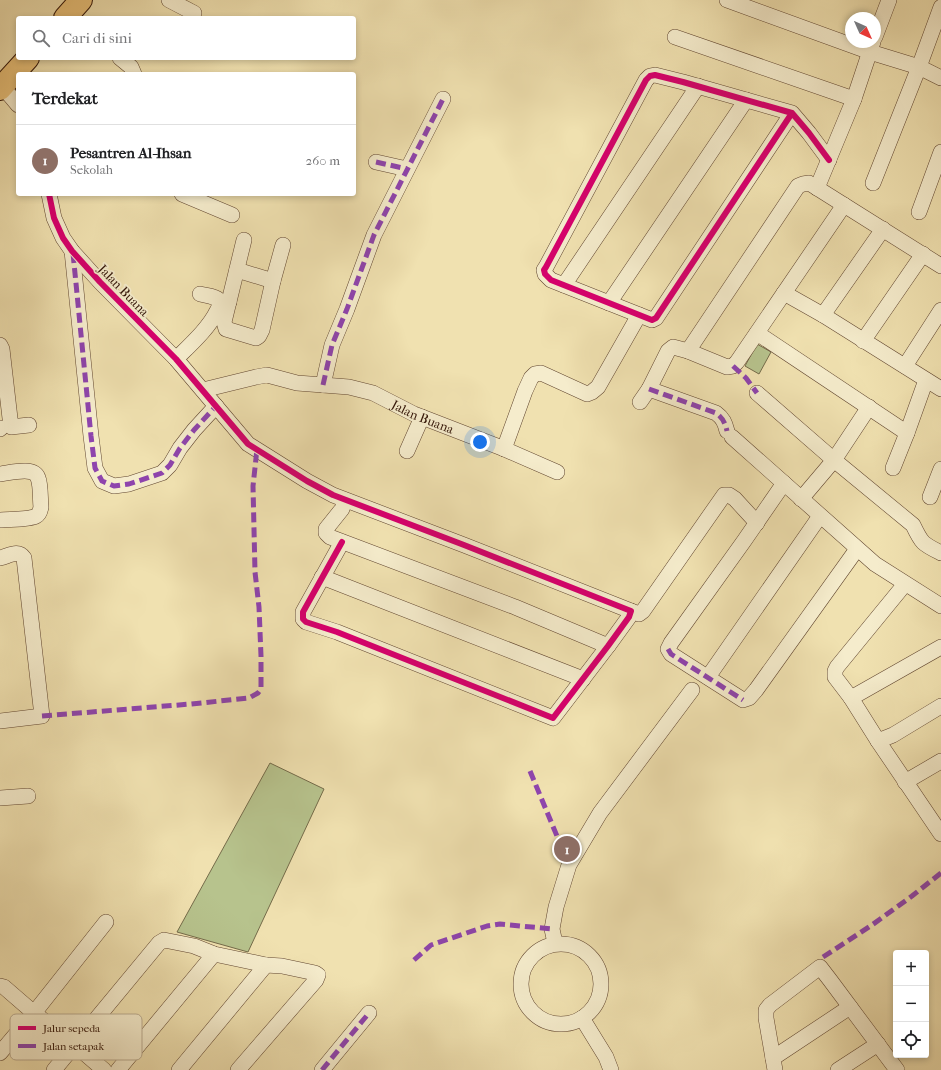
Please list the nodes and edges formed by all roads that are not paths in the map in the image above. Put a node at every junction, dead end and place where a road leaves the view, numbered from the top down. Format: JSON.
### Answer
{"nodes":[{"id":1,"x":169,"y":0,"type":"edge"},
{"id":2,"x":727,"y":0,"type":"edge"},
{"id":3,"x":885,"y":1,"type":"edge"},
{"id":4,"x":941,"y":7,"type":"edge"},
{"id":5,"x":194,"y":13,"type":"dead end"},
{"id":6,"x":881,"y":15,"type":"edge"},
{"id":7,"x":675,"y":37,"type":"dead end"},
{"id":8,"x":845,"y":39,"type":"edge"},
{"id":9,"x":871,"y":48,"type":"edge"},
{"id":10,"x":873,"y":48,"type":"edge"},
{"id":11,"x":26,"y":60,"type":"edge"},
{"id":12,"x":122,"y":60,"type":"edge"},
{"id":13,"x":919,"y":67,"type":"junction"},
{"id":14,"x":133,"y":72,"type":"edge"},
{"id":15,"x":941,"y":78,"type":"edge"},
{"id":16,"x":698,"y":86,"type":"junction"},
{"id":17,"x":1,"y":87,"type":"edge"},
{"id":18,"x":443,"y":99,"type":"dead end"},
{"id":19,"x":854,"y":99,"type":"junction"},
{"id":20,"x":746,"y":100,"type":"junction"},
{"id":21,"x":16,"y":102,"type":"edge"},
{"id":22,"x":792,"y":113,"type":"junction"},
{"id":23,"x":941,"y":152,"type":"edge"},
{"id":24,"x":829,"y":160,"type":"junction"},
{"id":25,"x":376,"y":162,"type":"dead end"},
{"id":26,"x":407,"y":169,"type":"junction"},
{"id":27,"x":873,"y":183,"type":"dead end"},
{"id":28,"x":817,"y":188,"type":"junction"},
{"id":29,"x":49,"y":196,"type":"edge"},
{"id":30,"x":187,"y":196,"type":"edge"},
{"id":31,"x":844,"y":206,"type":"junction"},
{"id":32,"x":918,"y":212,"type":"dead end"},
{"id":33,"x":232,"y":215,"type":"dead end"},
{"id":34,"x":883,"y":229,"type":"junction"},
{"id":35,"x":244,"y":240,"type":"dead end"},
{"id":36,"x":283,"y":245,"type":"dead end"},
{"id":37,"x":72,"y":251,"type":"junction"},
{"id":38,"x":923,"y":254,"type":"junction"},
{"id":39,"x":941,"y":266,"type":"edge"},
{"id":40,"x":237,"y":270,"type":"junction"},
{"id":41,"x":273,"y":280,"type":"junction"},
{"id":42,"x":564,"y":285,"type":"junction"},
{"id":43,"x":784,"y":292,"type":"junction"},
{"id":44,"x":200,"y":294,"type":"dead end"},
{"id":45,"x":226,"y":303,"type":"junction"},
{"id":46,"x":609,"y":303,"type":"junction"},
{"id":47,"x":639,"y":315,"type":"junction"},
{"id":48,"x":823,"y":315,"type":"junction"},
{"id":49,"x":938,"y":319,"type":"edge"},
{"id":50,"x":757,"y":333,"type":"junction"},
{"id":51,"x":863,"y":341,"type":"junction"},
{"id":52,"x":0,"y":345,"type":"edge"},
{"id":53,"x":688,"y":351,"type":"junction"},
{"id":54,"x":176,"y":358,"type":"junction"},
{"id":55,"x":904,"y":366,"type":"junction"},
{"id":56,"x":926,"y":380,"type":"junction"},
{"id":57,"x":322,"y":385,"type":"junction"},
{"id":58,"x":649,"y":389,"type":"junction"},
{"id":59,"x":941,"y":389,"type":"edge"},
{"id":60,"x":203,"y":390,"type":"junction"},
{"id":61,"x":757,"y":393,"type":"dead end"},
{"id":62,"x":640,"y":402,"type":"dead end"},
{"id":63,"x":216,"y":406,"type":"junction"},
{"id":64,"x":869,"y":407,"type":"junction"},
{"id":65,"x":422,"y":417,"type":"junction"},
{"id":66,"x":28,"y":425,"type":"dead end"},
{"id":67,"x":907,"y":433,"type":"junction"},
{"id":68,"x":504,"y":449,"type":"junction"},
{"id":69,"x":408,"y":451,"type":"dead end"},
{"id":70,"x":834,"y":460,"type":"junction"},
{"id":71,"x":893,"y":468,"type":"dead end"},
{"id":72,"x":941,"y":469,"type":"edge"},
{"id":73,"x":557,"y":472,"type":"dead end"},
{"id":74,"x":0,"y":474,"type":"edge"},
{"id":75,"x":784,"y":483,"type":"junction"},
{"id":76,"x":930,"y":497,"type":"dead end"},
{"id":77,"x":801,"y":499,"type":"junction"},
{"id":78,"x":345,"y":500,"type":"junction"},
{"id":79,"x":820,"y":516,"type":"junction"},
{"id":80,"x":0,"y":520,"type":"edge"},
{"id":81,"x":757,"y":523,"type":"junction"},
{"id":82,"x":342,"y":542,"type":"junction"},
{"id":83,"x":857,"y":549,"type":"junction"},
{"id":84,"x":941,"y":554,"type":"edge"},
{"id":85,"x":0,"y":558,"type":"edge"},
{"id":86,"x":322,"y":577,"type":"junction"},
{"id":87,"x":905,"y":584,"type":"junction"},
{"id":88,"x":941,"y":606,"type":"edge"},
{"id":89,"x":632,"y":611,"type":"junction"},
{"id":90,"x":608,"y":646,"type":"junction"},
{"id":91,"x":941,"y":647,"type":"edge"},
{"id":92,"x":708,"y":677,"type":"junction"},
{"id":93,"x":583,"y":679,"type":"junction"},
{"id":94,"x":692,"y":690,"type":"dead end"},
{"id":95,"x":851,"y":698,"type":"junction"},
{"id":96,"x":941,"y":706,"type":"edge"},
{"id":97,"x":0,"y":721,"type":"edge"},
{"id":98,"x":878,"y":741,"type":"junction"},
{"id":99,"x":941,"y":761,"type":"edge"},
{"id":100,"x":905,"y":782,"type":"junction"},
{"id":101,"x":28,"y":796,"type":"dead end"},
{"id":102,"x":0,"y":798,"type":"edge"},
{"id":103,"x":939,"y":826,"type":"edge"},
{"id":104,"x":106,"y":922,"type":"dead end"},
{"id":105,"x":554,"y":943,"type":"junction"},
{"id":106,"x":214,"y":954,"type":"junction"},
{"id":107,"x":266,"y":965,"type":"junction"},
{"id":108,"x":0,"y":986,"type":"edge"},
{"id":109,"x":850,"y":1007,"type":"junction"},
{"id":110,"x":369,"y":1013,"type":"dead end"},
{"id":111,"x":34,"y":1014,"type":"joint"},
{"id":112,"x":101,"y":1014,"type":"edge"},
{"id":113,"x":582,"y":1018,"type":"junction"},
{"id":114,"x":142,"y":1041,"type":"edge"},
{"id":115,"x":10,"y":1042,"type":"edge"},
{"id":116,"x":878,"y":1044,"type":"junction"},
{"id":117,"x":0,"y":1053,"type":"edge"},
{"id":118,"x":62,"y":1060,"type":"edge"},
{"id":119,"x":92,"y":1060,"type":"edge"},
{"id":120,"x":126,"y":1060,"type":"edge"},
{"id":121,"x":774,"y":1064,"type":"edge"},
{"id":122,"x":54,"y":1070,"type":"edge"},
{"id":123,"x":104,"y":1070,"type":"edge"},
{"id":124,"x":118,"y":1070,"type":"edge"},
{"id":125,"x":179,"y":1070,"type":"edge"},
{"id":126,"x":238,"y":1070,"type":"edge"},
{"id":127,"x":322,"y":1070,"type":"edge"},
{"id":128,"x":611,"y":1070,"type":"edge"},
{"id":129,"x":838,"y":1070,"type":"edge"},
{"id":130,"x":897,"y":1070,"type":"edge"}],
"edges":[{"from":1,"to":5,"type":"street"},
{"from":2,"to":8,"type":"street"},
{"from":3,"to":6,"type":"street"},
{"from":4,"to":13,"type":"street"},
{"from":7,"to":19,"type":"street"},
{"from":9,"to":19,"type":"street"},
{"from":10,"to":13,"type":"street"},
{"from":11,"to":17,"type":"highway"},
{"from":12,"to":14,"type":"street"},
{"from":13,"to":15,"type":"street"},
{"from":13,"to":27,"type":"street"},
{"from":16,"to":20,"type":"street"},
{"from":16,"to":42,"type":"street"},
{"from":16,"to":42,"type":"street"},
{"from":17,"to":21,"type":"street"},
{"from":18,"to":26,"type":"street"},
{"from":19,"to":24,"type":"street"},
{"from":20,"to":22,"type":"street"},
{"from":20,"to":46,"type":"street"},
{"from":22,"to":24,"type":"street"},
{"from":22,"to":47,"type":"street"},
{"from":23,"to":32,"type":"street"},
{"from":24,"to":28,"type":"street"},
{"from":25,"to":26,"type":"street"},
{"from":26,"to":57,"type":"street"},
{"from":28,"to":31,"type":"street"},
{"from":28,"to":53,"type":"street"},
{"from":29,"to":37,"type":"street","name":"Jalan Buana"},
{"from":30,"to":33,"type":"street"},
{"from":31,"to":34,"type":"street"},
{"from":31,"to":43,"type":"street"},
{"from":34,"to":38,"type":"street"},
{"from":34,"to":48,"type":"street"},
{"from":35,"to":40,"type":"street"},
{"from":36,"to":41,"type":"street"},
{"from":37,"to":54,"type":"street","name":"Jalan Buana"},
{"from":37,"to":63,"type":"street"},
{"from":38,"to":39,"type":"street"},
{"from":38,"to":51,"type":"street"},
{"from":40,"to":41,"type":"street"},
{"from":40,"to":45,"type":"street"},
{"from":41,"to":45,"type":"street"},
{"from":42,"to":46,"type":"street"},
{"from":43,"to":48,"type":"street"},
{"from":43,"to":50,"type":"street"},
{"from":44,"to":45,"type":"street"},
{"from":45,"to":54,"type":"street"},
{"from":46,"to":47,"type":"street"},
{"from":47,"to":68,"type":"street"},
{"from":48,"to":51,"type":"street"},
{"from":49,"to":55,"type":"street"},
{"from":50,"to":53,"type":"street"},
{"from":50,"to":64,"type":"street"},
{"from":51,"to":55,"type":"street"},
{"from":52,"to":66,"type":"street"},
{"from":53,"to":58,"type":"street"},
{"from":54,"to":60,"type":"street","name":"Jalan Buana"},
{"from":55,"to":56,"type":"street"},
{"from":56,"to":59,"type":"street"},
{"from":56,"to":67,"type":"street"},
{"from":57,"to":60,"type":"street","name":"Jalan Buana"},
{"from":57,"to":65,"type":"street","name":"Jalan Buana"},
{"from":58,"to":62,"type":"street"},
{"from":58,"to":75,"type":"street"},
{"from":60,"to":63,"type":"street"},
{"from":61,"to":70,"type":"street"},
{"from":63,"to":78,"type":"street"},
{"from":64,"to":67,"type":"street"},
{"from":64,"to":70,"type":"street"},
{"from":65,"to":68,"type":"street","name":"Jalan Buana"},
{"from":65,"to":69,"type":"street"},
{"from":67,"to":71,"type":"street"},
{"from":68,"to":73,"type":"street","name":"Jalan Buana"},
{"from":70,"to":77,"type":"street"},
{"from":70,"to":84,"type":"street"},
{"from":72,"to":76,"type":"street"},
{"from":74,"to":80,"type":"street"},
{"from":75,"to":77,"type":"street"},
{"from":75,"to":81,"type":"street"},
{"from":77,"to":79,"type":"street"},
{"from":78,"to":82,"type":"street"},
{"from":78,"to":89,"type":"street"},
{"from":79,"to":83,"type":"street"},
{"from":79,"to":92,"type":"street"},
{"from":81,"to":89,"type":"street"},
{"from":81,"to":92,"type":"street"},
{"from":82,"to":86,"type":"street"},
{"from":82,"to":90,"type":"street"},
{"from":83,"to":87,"type":"street"},
{"from":83,"to":92,"type":"street"},
{"from":85,"to":97,"type":"street"},
{"from":86,"to":93,"type":"street"},
{"from":86,"to":93,"type":"street"},
{"from":87,"to":88,"type":"street"},
{"from":87,"to":95,"type":"street"},
{"from":89,"to":90,"type":"street"},
{"from":90,"to":93,"type":"street"},
{"from":91,"to":95,"type":"street"},
{"from":94,"to":105,"type":"street"},
{"from":95,"to":98,"type":"street"},
{"from":96,"to":98,"type":"street"},
{"from":98,"to":100,"type":"street"},
{"from":99,"to":100,"type":"street"},
{"from":100,"to":103,"type":"street"},
{"from":101,"to":102,"type":"street"},
{"from":104,"to":111,"type":"street"},
{"from":105,"to":113,"type":"street"},
{"from":105,"to":113,"type":"street"},
{"from":106,"to":107,"type":"street"},
{"from":106,"to":112,"type":"street"},
{"from":106,"to":114,"type":"street"},
{"from":107,"to":125,"type":"street"},
{"from":107,"to":126,"type":"street"},
{"from":108,"to":111,"type":"street"},
{"from":109,"to":116,"type":"street"},
{"from":109,"to":121,"type":"street"},
{"from":109,"to":121,"type":"street"},
{"from":110,"to":127,"type":"street"},
{"from":113,"to":128,"type":"street"},
{"from":115,"to":117,"type":"street"},
{"from":116,"to":129,"type":"street"},
{"from":116,"to":130,"type":"street"},
{"from":118,"to":122,"type":"street"},
{"from":119,"to":123,"type":"street"},
{"from":120,"to":124,"type":"street"}]}
